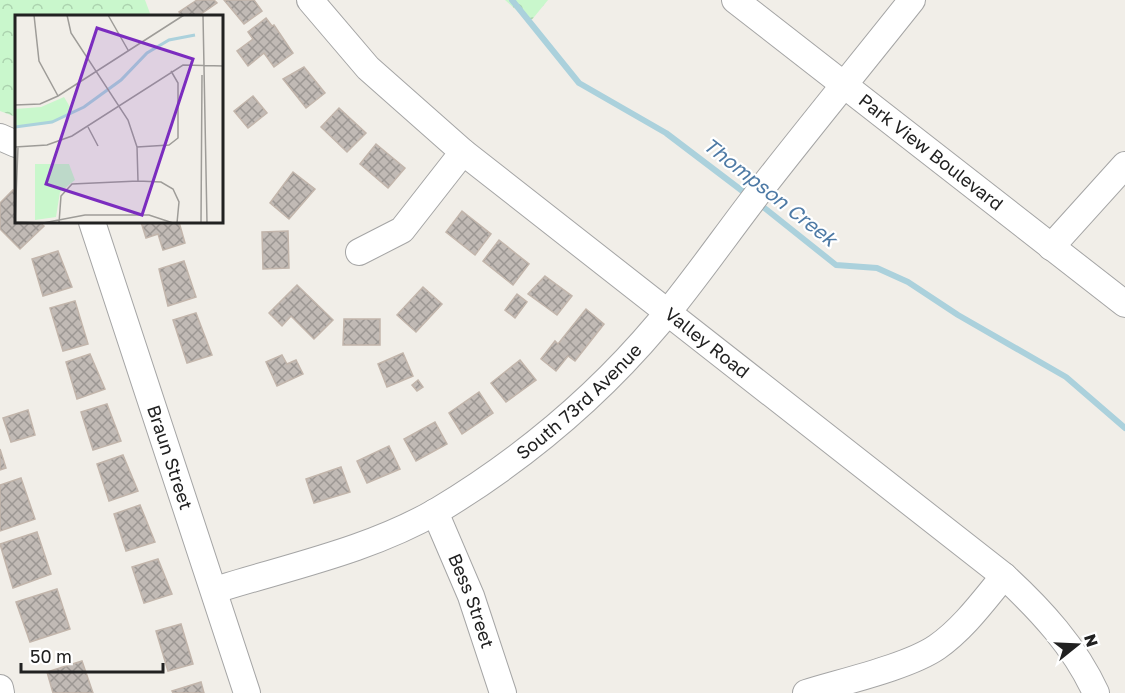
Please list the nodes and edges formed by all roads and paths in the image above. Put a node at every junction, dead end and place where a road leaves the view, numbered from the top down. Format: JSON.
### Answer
{"nodes":[{"id":1,"x":310,"y":0,"type":"edge"},
{"id":2,"x":735,"y":0,"type":"edge"},
{"id":3,"x":912,"y":0,"type":"edge"},
{"id":4,"x":844,"y":85,"type":"junction"},
{"id":5,"x":0,"y":137,"type":"edge"},
{"id":6,"x":15,"y":144,"type":"edge"},
{"id":7,"x":464,"y":152,"type":"junction"},
{"id":8,"x":1125,"y":165,"type":"edge"},
{"id":9,"x":93,"y":224,"type":"edge"},
{"id":10,"x":1051,"y":247,"type":"junction"},
{"id":11,"x":359,"y":252,"type":"dead end"},
{"id":12,"x":1125,"y":304,"type":"edge"},
{"id":13,"x":668,"y":312,"type":"junction"},
{"id":14,"x":435,"y":512,"type":"junction"},
{"id":15,"x":1004,"y":576,"type":"junction"},
{"id":16,"x":215,"y":590,"type":"junction"},
{"id":17,"x":0,"y":688,"type":"edge"},
{"id":18,"x":2,"y":693,"type":"edge"},
{"id":19,"x":247,"y":693,"type":"edge"},
{"id":20,"x":502,"y":693,"type":"edge"},
{"id":21,"x":806,"y":693,"type":"edge"},
{"id":22,"x":1096,"y":693,"type":"edge"}],
"edges":[{"from":1,"to":7,"type":"street","name":"Valley Road"},
{"from":2,"to":4,"type":"street","name":"Park View Boulevard"},
{"from":3,"to":4,"type":"street","name":"South 73rd Avenue"},
{"from":4,"to":10,"type":"street","name":"Park View Boulevard"},
{"from":4,"to":13,"type":"street","name":"South 73rd Avenue"},
{"from":5,"to":6,"type":"street"},
{"from":7,"to":11,"type":"street"},
{"from":7,"to":13,"type":"street","name":"Valley Road"},
{"from":8,"to":10,"type":"street"},
{"from":9,"to":16,"type":"street","name":"Braun Street"},
{"from":10,"to":12,"type":"street","name":"Park View Boulevard"},
{"from":13,"to":14,"type":"street","name":"South 73rd Avenue"},
{"from":13,"to":15,"type":"street","name":"Valley Road"},
{"from":14,"to":16,"type":"street","name":"South 73rd Avenue"},
{"from":14,"to":20,"type":"street","name":"Bess Street"},
{"from":15,"to":21,"type":"street"},
{"from":15,"to":22,"type":"street","name":"Valley Road"},
{"from":16,"to":19,"type":"street","name":"Braun Street"},
{"from":17,"to":18,"type":"street"}]}
